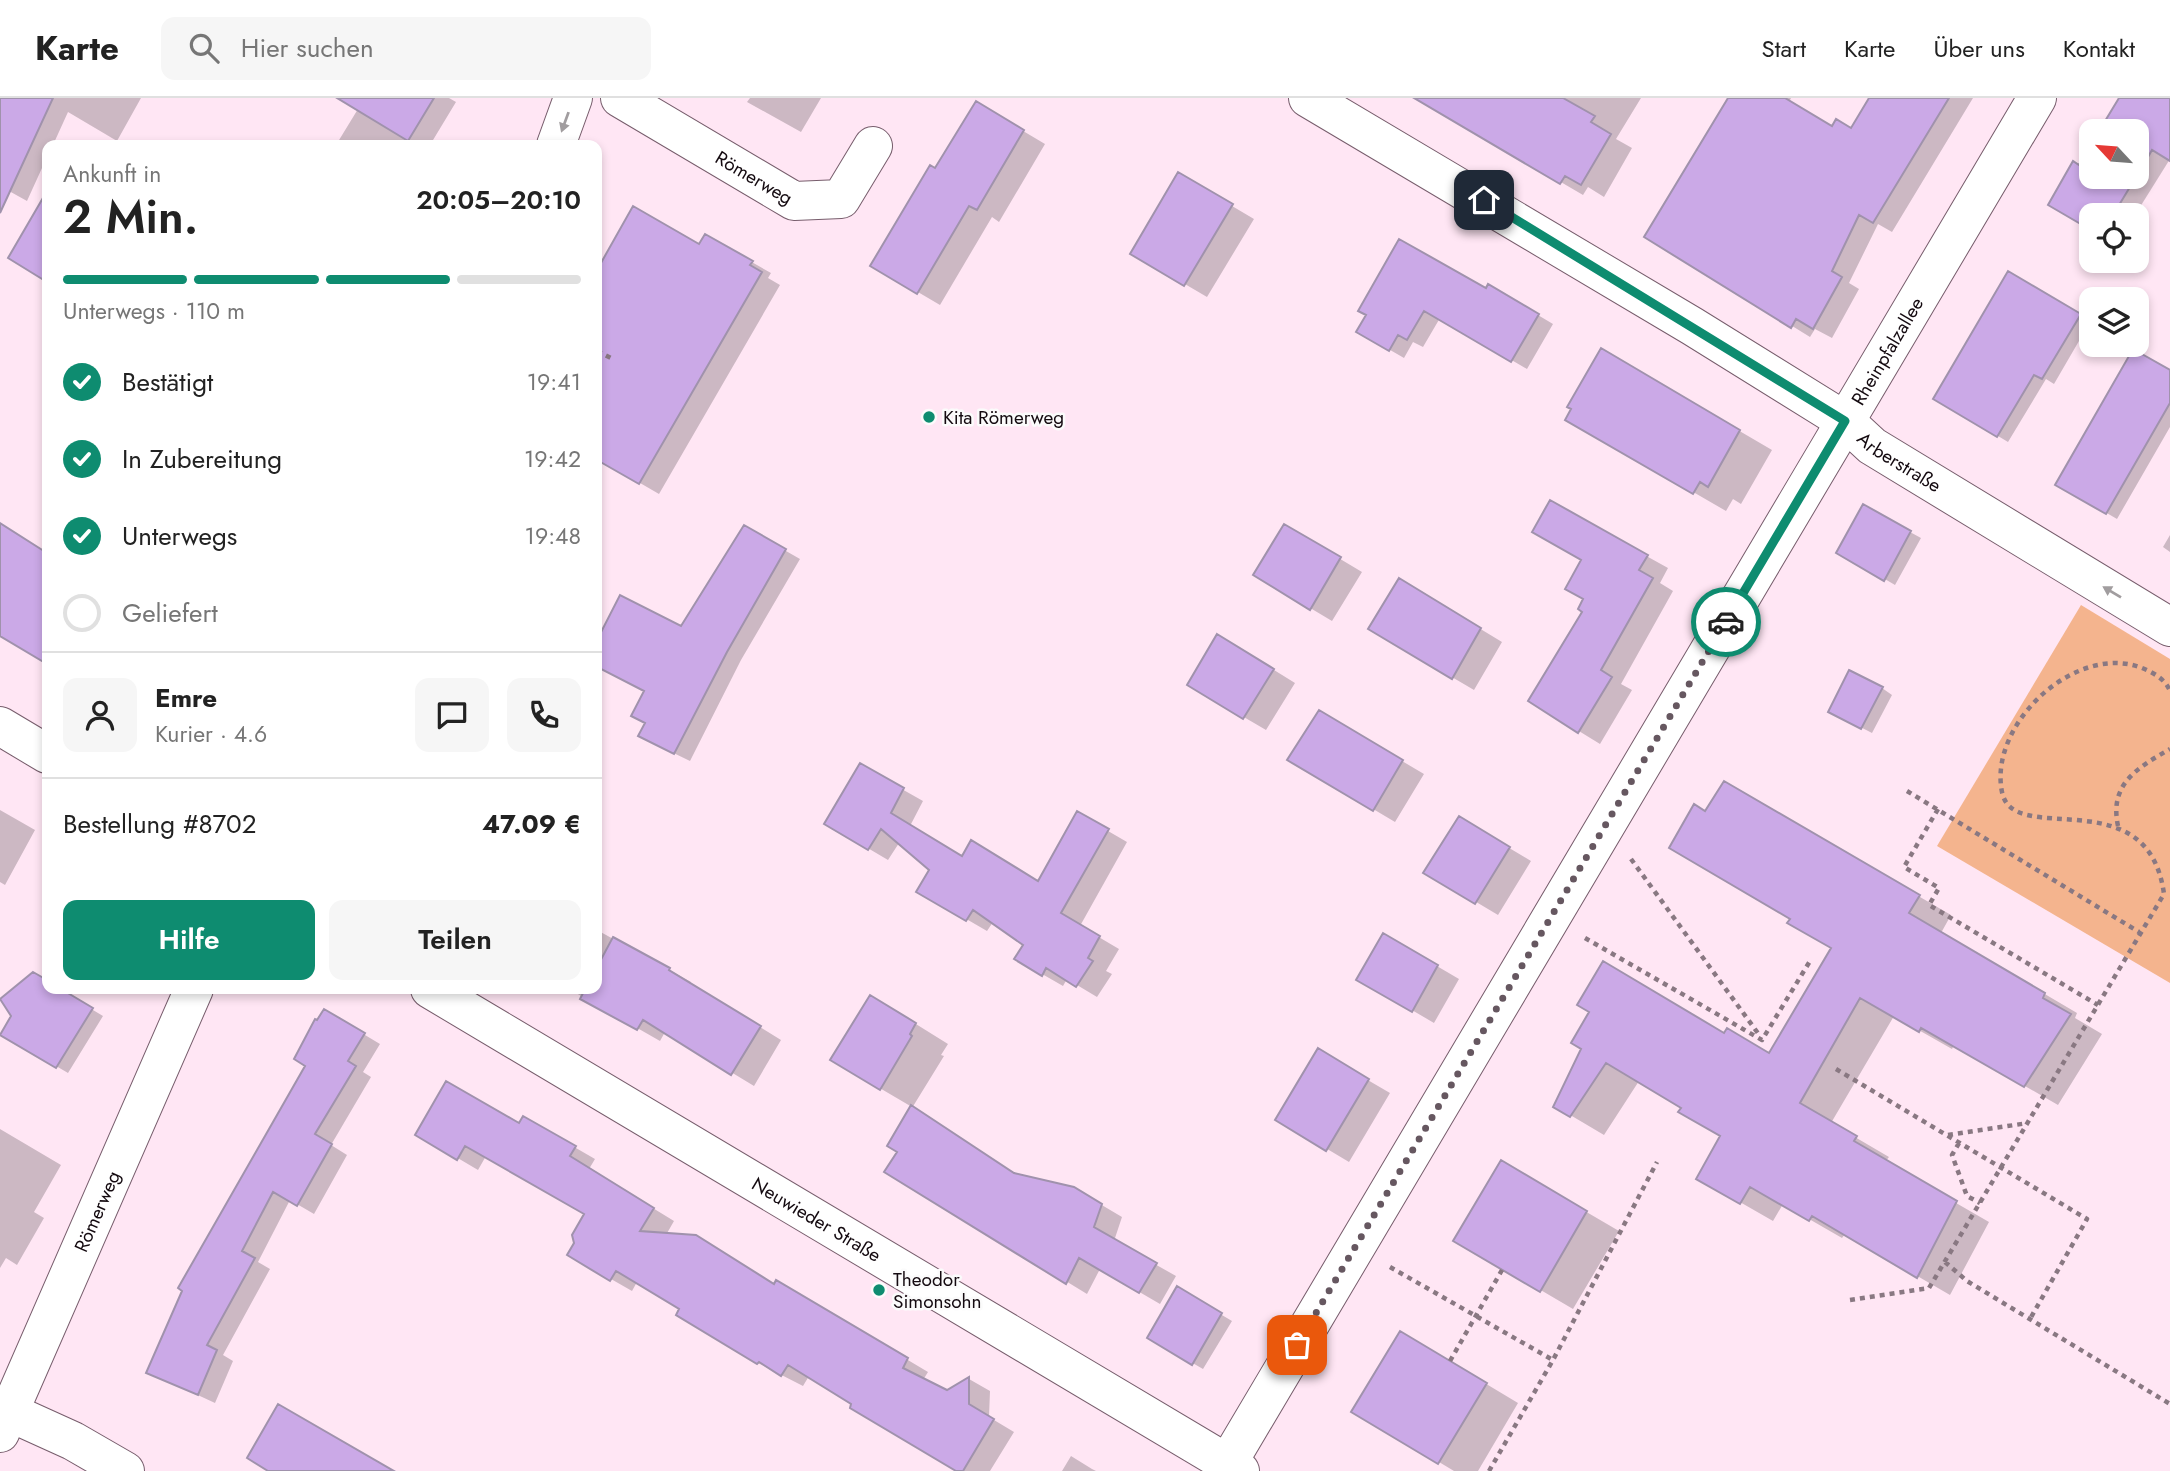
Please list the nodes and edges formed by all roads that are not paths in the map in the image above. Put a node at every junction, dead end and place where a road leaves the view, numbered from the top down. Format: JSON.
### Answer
{"nodes":[{"id":1,"x":573,"y":98,"type":"edge"},
{"id":2,"x":620,"y":98,"type":"edge"},
{"id":3,"x":1308,"y":98,"type":"edge"},
{"id":4,"x":2037,"y":98,"type":"edge"},
{"id":5,"x":558,"y":140,"type":"edge"},
{"id":6,"x":873,"y":146,"type":"dead end"},
{"id":7,"x":1845,"y":421,"type":"junction"},
{"id":8,"x":2170,"y":627,"type":"edge"},
{"id":9,"x":0,"y":726,"type":"edge"},
{"id":10,"x":42,"y":751,"type":"edge"},
{"id":11,"x":192,"y":994,"type":"edge"},
{"id":12,"x":438,"y":994,"type":"edge"},
{"id":13,"x":5,"y":1422,"type":"edge"},
{"id":14,"x":1230,"y":1469,"type":"edge"},
{"id":15,"x":125,"y":1471,"type":"edge"}],
"edges":[{"from":1,"to":5,"type":"street","one_way":true},
{"from":2,"to":6,"type":"street","name":"Römerweg"},
{"from":3,"to":7,"type":"street","name":"Arberstraße"},
{"from":4,"to":7,"type":"street","name":"Rheinpfalzallee"},
{"from":8,"to":7,"type":"street","name":"Arberstraße","one_way":true},
{"from":7,"to":14,"type":"street","name":"Rheinpfalzallee"},
{"from":9,"to":10,"type":"street"},
{"from":11,"to":13,"type":"street","name":"Römerweg"},
{"from":12,"to":14,"type":"street","name":"Neuwieder Straße"},
{"from":13,"to":15,"type":"street"}]}
